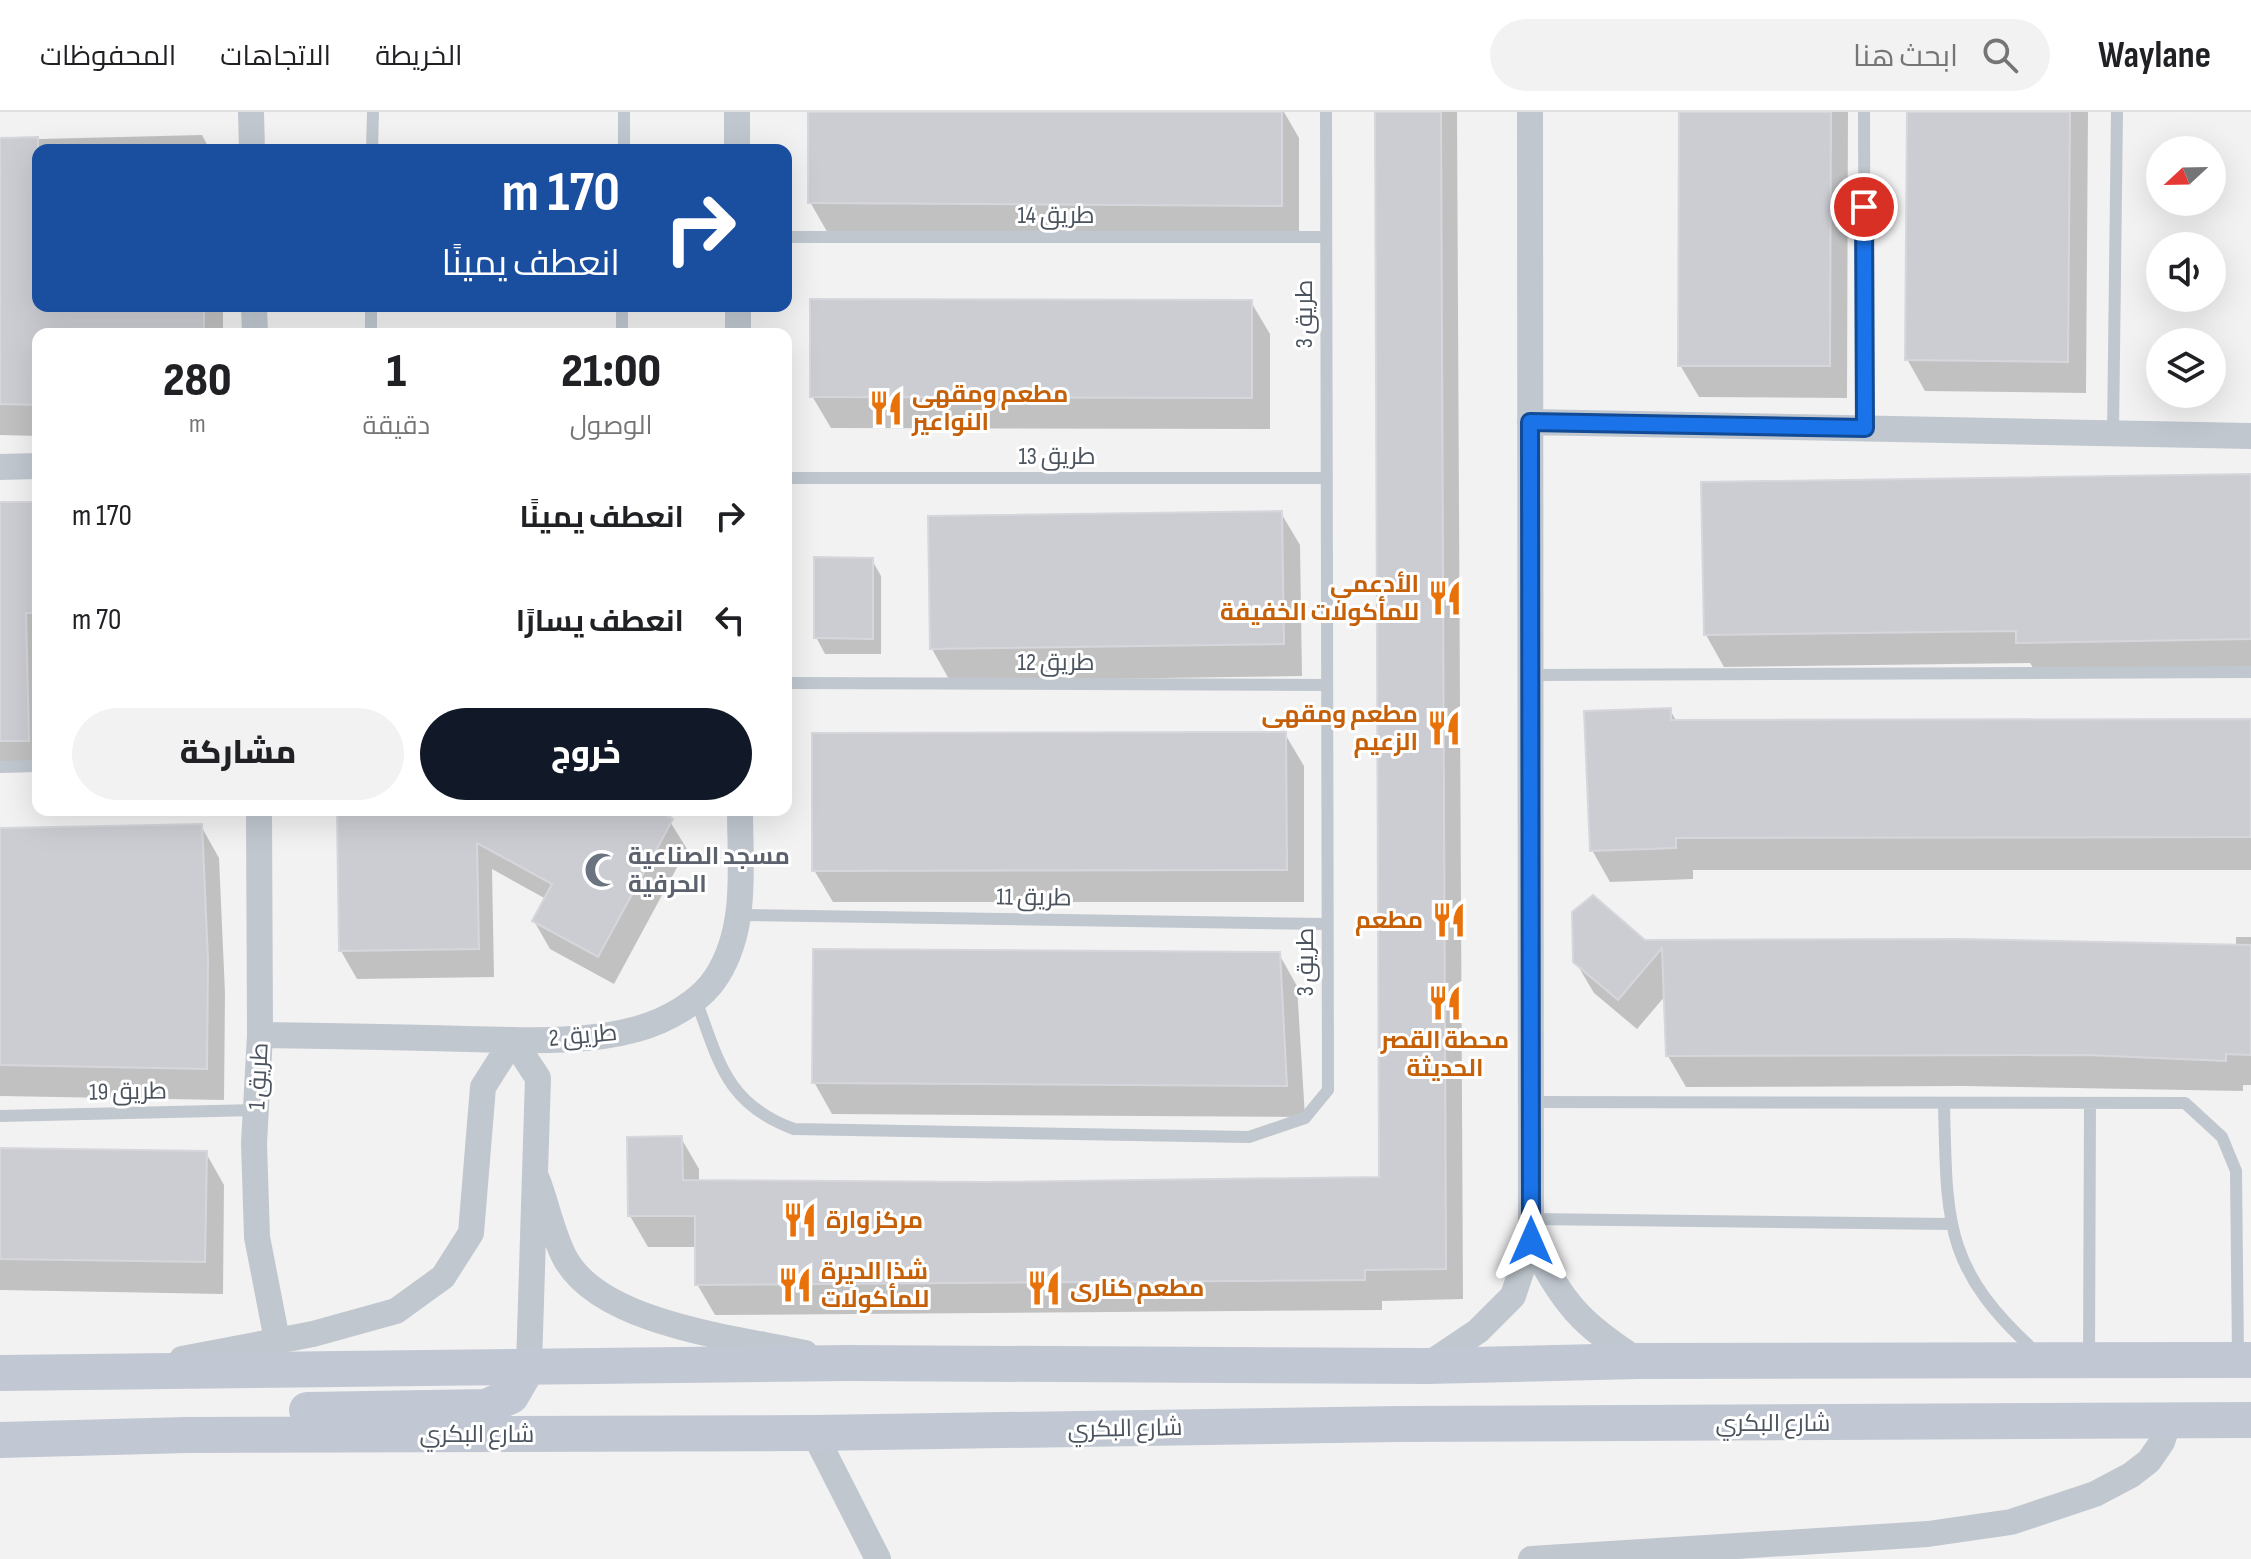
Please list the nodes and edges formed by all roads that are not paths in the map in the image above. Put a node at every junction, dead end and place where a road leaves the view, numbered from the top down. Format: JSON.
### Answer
{"nodes":[{"id":1,"x":251,"y":112,"type":"edge"},
{"id":2,"x":373,"y":112,"type":"edge"},
{"id":3,"x":624,"y":112,"type":"edge"},
{"id":4,"x":737,"y":112,"type":"edge"},
{"id":5,"x":1326,"y":112,"type":"edge"},
{"id":6,"x":1530,"y":112,"type":"edge"},
{"id":7,"x":1864,"y":112,"type":"edge"},
{"id":8,"x":2117,"y":112,"type":"edge"},
{"id":9,"x":252,"y":144,"type":"edge"},
{"id":10,"x":372,"y":144,"type":"edge"},
{"id":11,"x":624,"y":144,"type":"edge"},
{"id":12,"x":737,"y":144,"type":"edge"},
{"id":13,"x":792,"y":237,"type":"edge"},
{"id":14,"x":1326,"y":237,"type":"junction"},
{"id":15,"x":1530,"y":422,"type":"junction"},
{"id":16,"x":1865,"y":428,"type":"junction"},
{"id":17,"x":2113,"y":434,"type":"junction"},
{"id":18,"x":2251,"y":436,"type":"edge"},
{"id":19,"x":32,"y":466,"type":"edge"},
{"id":20,"x":0,"y":467,"type":"edge"},
{"id":21,"x":792,"y":478,"type":"edge"},
{"id":22,"x":1327,"y":478,"type":"junction"},
{"id":23,"x":2251,"y":672,"type":"edge"},
{"id":24,"x":1530,"y":675,"type":"junction"},
{"id":25,"x":792,"y":683,"type":"edge"},
{"id":26,"x":1325,"y":685,"type":"junction"},
{"id":27,"x":32,"y":766,"type":"edge"},
{"id":28,"x":0,"y":767,"type":"edge"},
{"id":29,"x":259,"y":816,"type":"edge"},
{"id":30,"x":740,"y":816,"type":"edge"},
{"id":31,"x":740,"y":915,"type":"junction"},
{"id":32,"x":1327,"y":924,"type":"junction"},
{"id":33,"x":696,"y":1000,"type":"junction"},
{"id":34,"x":260,"y":1035,"type":"junction"},
{"id":35,"x":513,"y":1040,"type":"junction"},
{"id":36,"x":1531,"y":1102,"type":"junction"},
{"id":37,"x":2090,"y":1103,"type":"junction"},
{"id":38,"x":1944,"y":1104,"type":"junction"},
{"id":39,"x":256,"y":1110,"type":"junction"},
{"id":40,"x":0,"y":1116,"type":"edge"},
{"id":41,"x":537,"y":1179,"type":"junction"},
{"id":42,"x":1951,"y":1224,"type":"junction"},
{"id":43,"x":1531,"y":1230,"type":"junction"},
{"id":44,"x":277,"y":1340,"type":"junction"},
{"id":45,"x":2089,"y":1358,"type":"junction"},
{"id":46,"x":2045,"y":1359,"type":"junction"},
{"id":47,"x":2244,"y":1360,"type":"edge"},
{"id":48,"x":1639,"y":1361,"type":"junction"},
{"id":49,"x":848,"y":1363,"type":"junction"},
{"id":50,"x":529,"y":1365,"type":"junction"},
{"id":51,"x":1426,"y":1366,"type":"junction"},
{"id":52,"x":121,"y":1371,"type":"junction"},
{"id":53,"x":0,"y":1373,"type":"edge"},
{"id":54,"x":2169,"y":1420,"type":"junction"},
{"id":55,"x":2251,"y":1420,"type":"edge"},
{"id":56,"x":814,"y":1433,"type":"junction"},
{"id":57,"x":187,"y":1435,"type":"junction"},
{"id":58,"x":0,"y":1440,"type":"edge"},
{"id":59,"x":878,"y":1559,"type":"edge"},
{"id":60,"x":1531,"y":1559,"type":"edge"}],
"edges":[{"from":1,"to":9,"type":"street"},
{"from":2,"to":10,"type":"lane"},
{"from":3,"to":11,"type":"lane"},
{"from":4,"to":12,"type":"street"},
{"from":5,"to":14,"type":"lane","name":"طريق 3"},
{"from":6,"to":15,"type":"street"},
{"from":7,"to":16,"type":"lane"},
{"from":8,"to":17,"type":"lane"},
{"from":13,"to":14,"type":"lane","name":"طريق 14"},
{"from":14,"to":22,"type":"lane","name":"طريق 3"},
{"from":15,"to":16,"type":"street"},
{"from":15,"to":24,"type":"street"},
{"from":16,"to":17,"type":"street"},
{"from":17,"to":18,"type":"street"},
{"from":19,"to":20,"type":"street"},
{"from":21,"to":22,"type":"lane","name":"طريق 13"},
{"from":22,"to":26,"type":"lane","name":"طريق 3"},
{"from":23,"to":24,"type":"lane"},
{"from":24,"to":36,"type":"street"},
{"from":25,"to":26,"type":"lane","name":"طريق 12"},
{"from":26,"to":32,"type":"lane","name":"طريق 3"},
{"from":27,"to":28,"type":"lane"},
{"from":29,"to":34,"type":"street","name":"طريق 1"},
{"from":30,"to":31,"type":"street","name":"طريق 2"},
{"from":31,"to":32,"type":"lane","name":"طريق 11"},
{"from":31,"to":33,"type":"street","name":"طريق 2"},
{"from":32,"to":33,"type":"lane","name":"طريق 3"},
{"from":33,"to":35,"type":"street","name":"طريق 2"},
{"from":34,"to":35,"type":"street","name":"طريق 2"},
{"from":34,"to":39,"type":"street","name":"طريق 1"},
{"from":35,"to":41,"type":"street"},
{"from":35,"to":44,"type":"street"},
{"from":36,"to":38,"type":"lane"},
{"from":36,"to":43,"type":"street"},
{"from":37,"to":38,"type":"lane"},
{"from":37,"to":45,"type":"lane"},
{"from":37,"to":47,"type":"lane"},
{"from":38,"to":42,"type":"lane"},
{"from":39,"to":40,"type":"lane","name":"طريق 19"},
{"from":39,"to":44,"type":"street","name":"طريق 1"},
{"from":41,"to":49,"type":"street"},
{"from":41,"to":50,"type":"street"},
{"from":42,"to":43,"type":"lane"},
{"from":42,"to":46,"type":"lane"},
{"from":43,"to":48,"type":"street"},
{"from":43,"to":51,"type":"street"},
{"from":44,"to":52,"type":"street"},
{"from":45,"to":46,"type":"main road"},
{"from":45,"to":47,"type":"main road"},
{"from":46,"to":48,"type":"main road"},
{"from":48,"to":51,"type":"main road"},
{"from":49,"to":50,"type":"main road"},
{"from":49,"to":51,"type":"main road"},
{"from":50,"to":52,"type":"main road"},
{"from":50,"to":57,"type":"main road"},
{"from":52,"to":53,"type":"main road"},
{"from":54,"to":55,"type":"main road","name":"شارع البكري"},
{"from":54,"to":56,"type":"main road","name":"شارع البكري"},
{"from":54,"to":60,"type":"street"},
{"from":56,"to":57,"type":"main road","name":"شارع البكري"},
{"from":56,"to":59,"type":"street"},
{"from":57,"to":58,"type":"main road","name":"شارع البكري"}]}
